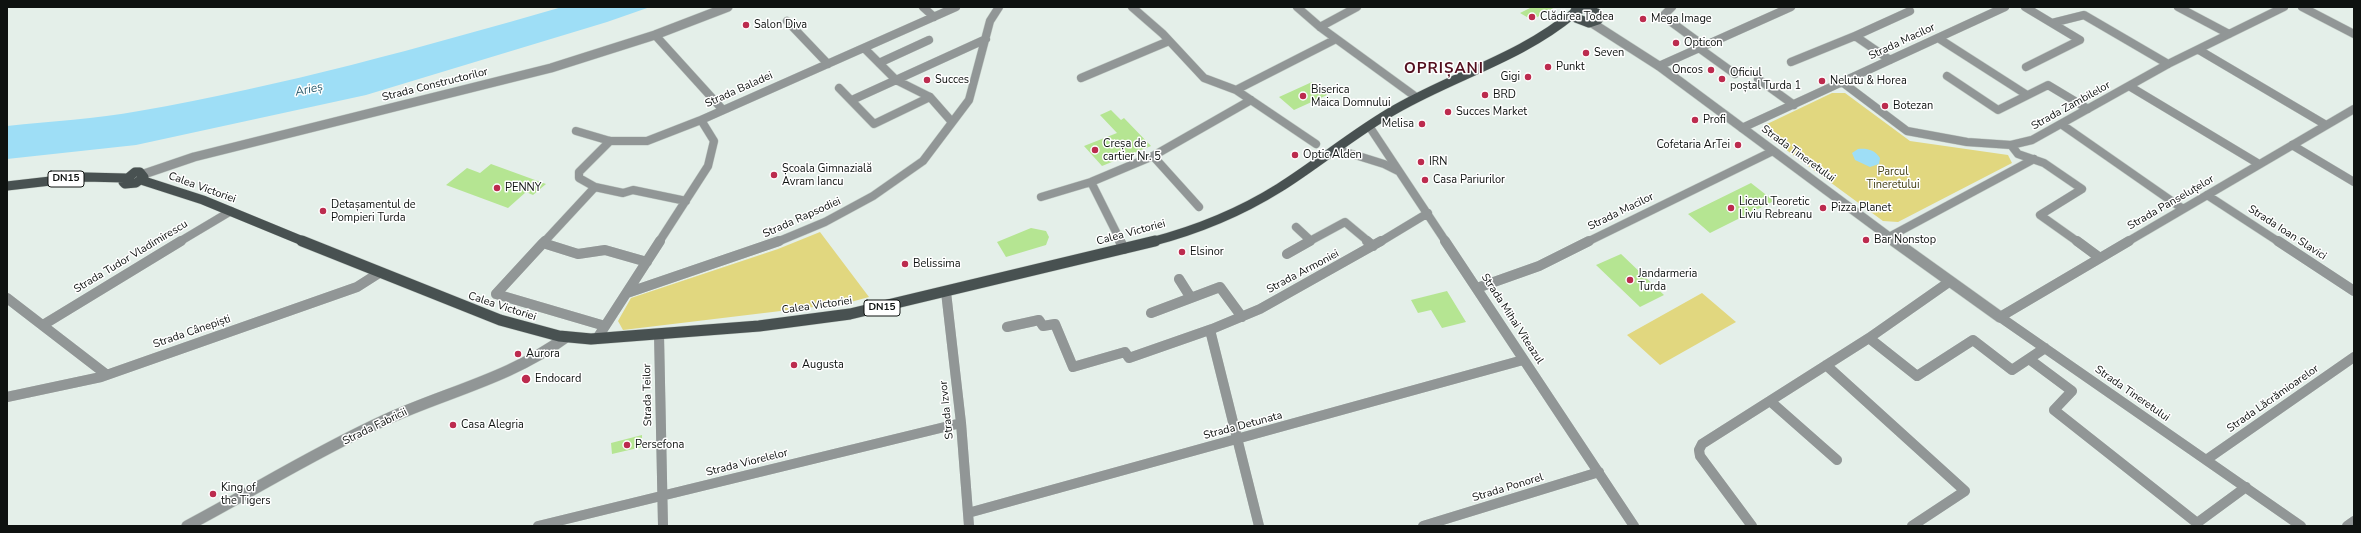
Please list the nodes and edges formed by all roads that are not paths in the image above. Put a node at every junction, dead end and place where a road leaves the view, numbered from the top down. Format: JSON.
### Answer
{"nodes":[{"id":1,"x":728,"y":7,"type":"edge"},
{"id":2,"x":923,"y":7,"type":"edge"},
{"id":3,"x":956,"y":7,"type":"edge"},
{"id":4,"x":999,"y":7,"type":"edge"},
{"id":5,"x":1132,"y":7,"type":"edge"},
{"id":6,"x":1296,"y":7,"type":"edge"},
{"id":7,"x":1357,"y":7,"type":"edge"},
{"id":8,"x":1672,"y":7,"type":"edge"},
{"id":9,"x":1791,"y":7,"type":"edge"},
{"id":10,"x":2005,"y":7,"type":"edge"},
{"id":11,"x":2025,"y":7,"type":"edge"},
{"id":12,"x":2178,"y":7,"type":"edge"},
{"id":13,"x":2284,"y":7,"type":"edge"},
{"id":14,"x":2302,"y":7,"type":"edge"},
{"id":15,"x":1579,"y":9,"type":"edge"},
{"id":16,"x":1596,"y":9,"type":"edge"},
{"id":17,"x":1910,"y":11,"type":"dead end"},
{"id":18,"x":934,"y":17,"type":"junction"},
{"id":19,"x":787,"y":21,"type":"dead end"},
{"id":20,"x":1595,"y":21,"type":"junction"},
{"id":21,"x":1582,"y":22,"type":"junction"},
{"id":22,"x":2052,"y":24,"type":"junction"},
{"id":23,"x":1320,"y":27,"type":"junction"},
{"id":24,"x":1558,"y":28,"type":"junction"},
{"id":25,"x":2229,"y":34,"type":"junction"},
{"id":26,"x":2354,"y":34,"type":"edge"},
{"id":27,"x":656,"y":35,"type":"junction"},
{"id":28,"x":1855,"y":36,"type":"junction"},
{"id":29,"x":986,"y":38,"type":"junction"},
{"id":30,"x":1938,"y":38,"type":"junction"},
{"id":31,"x":1336,"y":39,"type":"junction"},
{"id":32,"x":929,"y":40,"type":"dead end"},
{"id":33,"x":1169,"y":41,"type":"junction"},
{"id":34,"x":1702,"y":47,"type":"junction"},
{"id":35,"x":864,"y":48,"type":"junction"},
{"id":36,"x":2199,"y":50,"type":"junction"},
{"id":37,"x":1890,"y":60,"type":"junction"},
{"id":38,"x":1790,"y":62,"type":"dead end"},
{"id":39,"x":879,"y":63,"type":"junction"},
{"id":40,"x":828,"y":64,"type":"junction"},
{"id":41,"x":2168,"y":64,"type":"junction"},
{"id":42,"x":1659,"y":66,"type":"junction"},
{"id":43,"x":2026,"y":67,"type":"dead end"},
{"id":44,"x":1735,"y":74,"type":"dead end"},
{"id":45,"x":1947,"y":76,"type":"dead end"},
{"id":46,"x":1081,"y":78,"type":"dead end"},
{"id":47,"x":1758,"y":79,"type":"dead end"},
{"id":48,"x":896,"y":80,"type":"junction"},
{"id":49,"x":1842,"y":82,"type":"junction"},
{"id":50,"x":2129,"y":86,"type":"junction"},
{"id":51,"x":839,"y":88,"type":"dead end"},
{"id":52,"x":1236,"y":90,"type":"junction"},
{"id":53,"x":2026,"y":95,"type":"junction"},
{"id":54,"x":930,"y":97,"type":"junction"},
{"id":55,"x":1416,"y":98,"type":"junction"},
{"id":56,"x":852,"y":100,"type":"junction"},
{"id":57,"x":1251,"y":100,"type":"junction"},
{"id":58,"x":1794,"y":105,"type":"junction"},
{"id":59,"x":2088,"y":109,"type":"junction"},
{"id":60,"x":2354,"y":109,"type":"edge"},
{"id":61,"x":723,"y":110,"type":"junction"},
{"id":62,"x":701,"y":120,"type":"junction"},
{"id":63,"x":952,"y":122,"type":"junction"},
{"id":64,"x":2061,"y":124,"type":"junction"},
{"id":65,"x":2326,"y":125,"type":"junction"},
{"id":66,"x":1369,"y":126,"type":"junction"},
{"id":67,"x":1742,"y":128,"type":"junction"},
{"id":68,"x":576,"y":131,"type":"dead end"},
{"id":69,"x":610,"y":142,"type":"junction"},
{"id":70,"x":1316,"y":144,"type":"dead end"},
{"id":71,"x":2012,"y":145,"type":"junction"},
{"id":72,"x":2292,"y":145,"type":"junction"},
{"id":73,"x":1336,"y":149,"type":"junction"},
{"id":74,"x":1774,"y":151,"type":"junction"},
{"id":75,"x":1153,"y":156,"type":"junction"},
{"id":76,"x":2034,"y":159,"type":"junction"},
{"id":77,"x":2259,"y":164,"type":"junction"},
{"id":78,"x":1400,"y":171,"type":"junction"},
{"id":79,"x":143,"y":177,"type":"junction"},
{"id":80,"x":1091,"y":182,"type":"junction"},
{"id":81,"x":2354,"y":182,"type":"edge"},
{"id":82,"x":7,"y":186,"type":"edge"},
{"id":83,"x":595,"y":187,"type":"junction"},
{"id":84,"x":2207,"y":195,"type":"junction"},
{"id":85,"x":1041,"y":197,"type":"dead end"},
{"id":86,"x":686,"y":201,"type":"junction"},
{"id":87,"x":1199,"y":207,"type":"dead end"},
{"id":88,"x":2183,"y":209,"type":"junction"},
{"id":89,"x":231,"y":211,"type":"junction"},
{"id":90,"x":1428,"y":213,"type":"junction"},
{"id":91,"x":1296,"y":227,"type":"dead end"},
{"id":92,"x":1889,"y":237,"type":"junction"},
{"id":93,"x":1311,"y":241,"type":"junction"},
{"id":94,"x":543,"y":243,"type":"junction"},
{"id":95,"x":1373,"y":246,"type":"junction"},
{"id":96,"x":1124,"y":248,"type":"junction"},
{"id":97,"x":1287,"y":254,"type":"dead end"},
{"id":98,"x":2100,"y":258,"type":"junction"},
{"id":99,"x":647,"y":262,"type":"junction"},
{"id":100,"x":380,"y":273,"type":"junction"},
{"id":101,"x":1178,"y":279,"type":"dead end"},
{"id":102,"x":1949,"y":282,"type":"junction"},
{"id":103,"x":1477,"y":288,"type":"junction"},
{"id":104,"x":2354,"y":291,"type":"edge"},
{"id":105,"x":946,"y":292,"type":"junction"},
{"id":106,"x":627,"y":293,"type":"junction"},
{"id":107,"x":7,"y":298,"type":"edge"},
{"id":108,"x":1191,"y":298,"type":"junction"},
{"id":109,"x":1151,"y":312,"type":"dead end"},
{"id":110,"x":1242,"y":317,"type":"junction"},
{"id":111,"x":2000,"y":317,"type":"junction"},
{"id":112,"x":43,"y":324,"type":"junction"},
{"id":113,"x":605,"y":326,"type":"junction"},
{"id":114,"x":1007,"y":327,"type":"dead end"},
{"id":115,"x":1210,"y":330,"type":"junction"},
{"id":116,"x":660,"y":334,"type":"junction"},
{"id":117,"x":566,"y":337,"type":"junction"},
{"id":118,"x":598,"y":337,"type":"junction"},
{"id":119,"x":1869,"y":338,"type":"junction"},
{"id":120,"x":2045,"y":348,"type":"junction"},
{"id":121,"x":2354,"y":357,"type":"edge"},
{"id":122,"x":2029,"y":359,"type":"junction"},
{"id":123,"x":1524,"y":360,"type":"junction"},
{"id":124,"x":1826,"y":365,"type":"junction"},
{"id":125,"x":106,"y":375,"type":"junction"},
{"id":126,"x":7,"y":397,"type":"edge"},
{"id":127,"x":1770,"y":401,"type":"junction"},
{"id":128,"x":961,"y":423,"type":"junction"},
{"id":129,"x":1238,"y":440,"type":"junction"},
{"id":130,"x":1837,"y":460,"type":"dead end"},
{"id":131,"x":2206,"y":460,"type":"junction"},
{"id":132,"x":1599,"y":472,"type":"junction"},
{"id":133,"x":2246,"y":487,"type":"junction"},
{"id":134,"x":662,"y":496,"type":"junction"},
{"id":135,"x":968,"y":513,"type":"junction"},
{"id":136,"x":2354,"y":521,"type":"edge"},
{"id":137,"x":2199,"y":525,"type":"edge"},
{"id":138,"x":187,"y":526,"type":"edge"},
{"id":139,"x":538,"y":526,"type":"edge"},
{"id":140,"x":664,"y":526,"type":"edge"},
{"id":141,"x":969,"y":526,"type":"edge"},
{"id":142,"x":1259,"y":526,"type":"edge"},
{"id":143,"x":1423,"y":526,"type":"edge"},
{"id":144,"x":1634,"y":526,"type":"edge"},
{"id":145,"x":1752,"y":526,"type":"edge"},
{"id":146,"x":1912,"y":526,"type":"edge"},
{"id":147,"x":2301,"y":526,"type":"edge"},
{"id":148,"x":2347,"y":526,"type":"edge"}],
"edges":[{"from":1,"to":27,"type":"street","name":"Strada Constructorilor"},
{"from":2,"to":18,"type":"street"},
{"from":3,"to":18,"type":"street","name":"Strada Baladei"},
{"from":4,"to":29,"type":"street","name":"Strada Rapsodiei"},
{"from":5,"to":33,"type":"street"},
{"from":6,"to":23,"type":"street"},
{"from":7,"to":23,"type":"street"},
{"from":8,"to":34,"type":"street"},
{"from":9,"to":34,"type":"street"},
{"from":10,"to":30,"type":"street","name":"Strada Macilor"},
{"from":11,"to":22,"type":"street"},
{"from":12,"to":25,"type":"street"},
{"from":13,"to":25,"type":"street","name":"Strada Zambilelor"},
{"from":14,"to":26,"type":"street"},
{"from":15,"to":16,"type":"main road"},
{"from":15,"to":21,"type":"main road"},
{"from":15,"to":24,"type":"main road","name":"Calea Victoriei","number":"DN15"},
{"from":16,"to":20,"type":"main road"},
{"from":17,"to":28,"type":"street"},
{"from":18,"to":35,"type":"street","name":"Strada Baladei"},
{"from":19,"to":40,"type":"street"},
{"from":20,"to":21,"type":"main road","name":"Calea Victoriei","number":"DN15"},
{"from":20,"to":42,"type":"street","name":"Strada Tineretului"},
{"from":21,"to":24,"type":"main road","name":"Calea Victoriei","number":"DN15"},
{"from":22,"to":41,"type":"street"},
{"from":22,"to":43,"type":"street"},
{"from":23,"to":31,"type":"street"},
{"from":24,"to":55,"type":"main road","name":"Calea Victoriei","number":"DN15"},
{"from":25,"to":36,"type":"street","name":"Strada Zambilelor"},
{"from":27,"to":61,"type":"street"},
{"from":27,"to":79,"type":"street","name":"Strada Constructorilor"},
{"from":28,"to":37,"type":"street"},
{"from":28,"to":38,"type":"street"},
{"from":29,"to":48,"type":"street"},
{"from":29,"to":63,"type":"street","name":"Strada Rapsodiei"},
{"from":30,"to":37,"type":"street","name":"Strada Macilor"},
{"from":30,"to":53,"type":"street"},
{"from":31,"to":52,"type":"street"},
{"from":31,"to":55,"type":"street"},
{"from":32,"to":39,"type":"street"},
{"from":33,"to":46,"type":"street"},
{"from":33,"to":52,"type":"street"},
{"from":34,"to":42,"type":"street"},
{"from":34,"to":44,"type":"street"},
{"from":35,"to":39,"type":"street"},
{"from":35,"to":40,"type":"street","name":"Strada Baladei"},
{"from":36,"to":41,"type":"street","name":"Strada Zambilelor"},
{"from":36,"to":65,"type":"street"},
{"from":37,"to":49,"type":"street","name":"Strada Macilor"},
{"from":39,"to":48,"type":"street"},
{"from":40,"to":61,"type":"street","name":"Strada Baladei"},
{"from":41,"to":50,"type":"street","name":"Strada Zambilelor"},
{"from":42,"to":67,"type":"street","name":"Strada Tineretului"},
{"from":45,"to":53,"type":"street"},
{"from":47,"to":58,"type":"street"},
{"from":48,"to":54,"type":"street"},
{"from":48,"to":56,"type":"street"},
{"from":49,"to":58,"type":"street","name":"Strada Macilor"},
{"from":49,"to":71,"type":"street","name":"Strada Zambilelor"},
{"from":50,"to":59,"type":"street","name":"Strada Zambilelor"},
{"from":50,"to":77,"type":"street"},
{"from":51,"to":56,"type":"street"},
{"from":52,"to":57,"type":"street"},
{"from":53,"to":59,"type":"street"},
{"from":54,"to":56,"type":"street"},
{"from":54,"to":63,"type":"street"},
{"from":55,"to":66,"type":"main road","name":"Calea Victoriei","number":"DN15"},
{"from":57,"to":70,"type":"street"},
{"from":57,"to":75,"type":"street"},
{"from":58,"to":67,"type":"street","name":"Strada Macilor"},
{"from":59,"to":64,"type":"street","name":"Strada Zambilelor"},
{"from":60,"to":65,"type":"street","name":"Strada Panseluțelor"},
{"from":61,"to":62,"type":"street","name":"Strada Baladei"},
{"from":62,"to":69,"type":"street"},
{"from":62,"to":86,"type":"street","name":"Strada Baladei"},
{"from":63,"to":106,"type":"street","name":"Strada Rapsodiei"},
{"from":64,"to":71,"type":"street","name":"Strada Zambilelor"},
{"from":64,"to":88,"type":"street"},
{"from":65,"to":72,"type":"street","name":"Strada Panseluțelor"},
{"from":66,"to":73,"type":"main road","name":"Calea Victoriei","number":"DN15"},
{"from":66,"to":78,"type":"street","name":"Strada Mihai Viteazul"},
{"from":67,"to":74,"type":"street","name":"Strada Tineretului"},
{"from":68,"to":69,"type":"street"},
{"from":69,"to":83,"type":"street"},
{"from":71,"to":76,"type":"street"},
{"from":72,"to":77,"type":"street","name":"Strada Panseluțelor"},
{"from":72,"to":81,"type":"street"},
{"from":73,"to":78,"type":"street"},
{"from":73,"to":96,"type":"main road","name":"Calea Victoriei","number":"DN15"},
{"from":74,"to":92,"type":"street","name":"Strada Tineretului"},
{"from":74,"to":103,"type":"street","name":"Strada Macilor"},
{"from":75,"to":80,"type":"street"},
{"from":75,"to":87,"type":"street"},
{"from":76,"to":92,"type":"street"},
{"from":76,"to":98,"type":"street"},
{"from":77,"to":84,"type":"street","name":"Strada Panseluțelor"},
{"from":78,"to":90,"type":"street","name":"Strada Mihai Viteazul"},
{"from":79,"to":82,"type":"main road","number":"DN15"},
{"from":79,"to":89,"type":"main road","name":"Calea Victoriei","number":"DN15"},
{"from":80,"to":85,"type":"street"},
{"from":80,"to":96,"type":"street"},
{"from":83,"to":86,"type":"street"},
{"from":83,"to":94,"type":"street"},
{"from":84,"to":88,"type":"street","name":"Strada Panseluțelor"},
{"from":84,"to":104,"type":"street","name":"Strada Ioan Slavici"},
{"from":86,"to":99,"type":"street","name":"Strada Baladei"},
{"from":88,"to":98,"type":"street","name":"Strada Panseluțelor"},
{"from":89,"to":100,"type":"main road","name":"Calea Victoriei","number":"DN15"},
{"from":89,"to":112,"type":"street","name":"Strada Tudor Vladimirescu"},
{"from":90,"to":95,"type":"street","name":"Strada Armoniei"},
{"from":90,"to":103,"type":"street","name":"Strada Mihai Viteazul"},
{"from":91,"to":93,"type":"street"},
{"from":92,"to":102,"type":"street","name":"Strada Tineretului"},
{"from":93,"to":95,"type":"street","name":"Strada Armoniei"},
{"from":93,"to":97,"type":"street","name":"Strada Armoniei"},
{"from":94,"to":99,"type":"street"},
{"from":94,"to":113,"type":"street"},
{"from":95,"to":110,"type":"street","name":"Strada Armoniei"},
{"from":96,"to":105,"type":"main road","name":"Calea Victoriei","number":"DN15"},
{"from":98,"to":111,"type":"street","name":"Strada Panseluțelor"},
{"from":99,"to":106,"type":"street","name":"Strada Baladei"},
{"from":100,"to":117,"type":"main road","name":"Calea Victoriei","number":"DN15"},
{"from":100,"to":125,"type":"street","name":"Strada Cânepiști"},
{"from":101,"to":108,"type":"street"},
{"from":102,"to":111,"type":"street","name":"Strada Tineretului"},
{"from":102,"to":119,"type":"street"},
{"from":103,"to":123,"type":"street","name":"Strada Mihai Viteazul"},
{"from":105,"to":116,"type":"main road","name":"Calea Victoriei","number":"DN15"},
{"from":105,"to":128,"type":"street","name":"Strada Izvor"},
{"from":106,"to":113,"type":"street","name":"Strada Baladei"},
{"from":107,"to":112,"type":"street"},
{"from":108,"to":109,"type":"street"},
{"from":108,"to":110,"type":"street"},
{"from":110,"to":115,"type":"street","name":"Strada Armoniei"},
{"from":111,"to":120,"type":"street","name":"Strada Tineretului"},
{"from":112,"to":125,"type":"street"},
{"from":113,"to":118,"type":"street","name":"Strada Baladei"},
{"from":114,"to":115,"type":"street","name":"Strada Armoniei"},
{"from":115,"to":129,"type":"street"},
{"from":116,"to":118,"type":"main road","name":"Calea Victoriei","number":"DN15"},
{"from":116,"to":134,"type":"street","name":"Strada Teilor"},
{"from":117,"to":118,"type":"main road","name":"Calea Victoriei","number":"DN15"},
{"from":117,"to":138,"type":"street","name":"Strada Fabricii"},
{"from":119,"to":122,"type":"street"},
{"from":119,"to":124,"type":"street"},
{"from":120,"to":122,"type":"street"},
{"from":120,"to":131,"type":"street","name":"Strada Tineretului"},
{"from":121,"to":131,"type":"street","name":"Strada Lăcrămioarelor"},
{"from":122,"to":137,"type":"street"},
{"from":123,"to":129,"type":"street","name":"Strada Detunata"},
{"from":123,"to":132,"type":"street","name":"Strada Mihai Viteazul"},
{"from":124,"to":127,"type":"street"},
{"from":124,"to":146,"type":"street"},
{"from":125,"to":126,"type":"street","name":"Strada Cânepiști"},
{"from":127,"to":130,"type":"street"},
{"from":127,"to":145,"type":"street"},
{"from":128,"to":134,"type":"street","name":"Strada Viorelelor"},
{"from":128,"to":135,"type":"street","name":"Strada Izvor"},
{"from":129,"to":135,"type":"street","name":"Strada Detunata"},
{"from":129,"to":142,"type":"street"},
{"from":131,"to":133,"type":"street","name":"Strada Tineretului"},
{"from":132,"to":143,"type":"street","name":"Strada Ponorel"},
{"from":132,"to":144,"type":"street","name":"Strada Mihai Viteazul"},
{"from":133,"to":137,"type":"street"},
{"from":133,"to":147,"type":"street","name":"Strada Tineretului"},
{"from":134,"to":139,"type":"street","name":"Strada Viorelelor"},
{"from":134,"to":140,"type":"street","name":"Strada Teilor"},
{"from":135,"to":141,"type":"street","name":"Strada Izvor"},
{"from":136,"to":148,"type":"street"}]}
